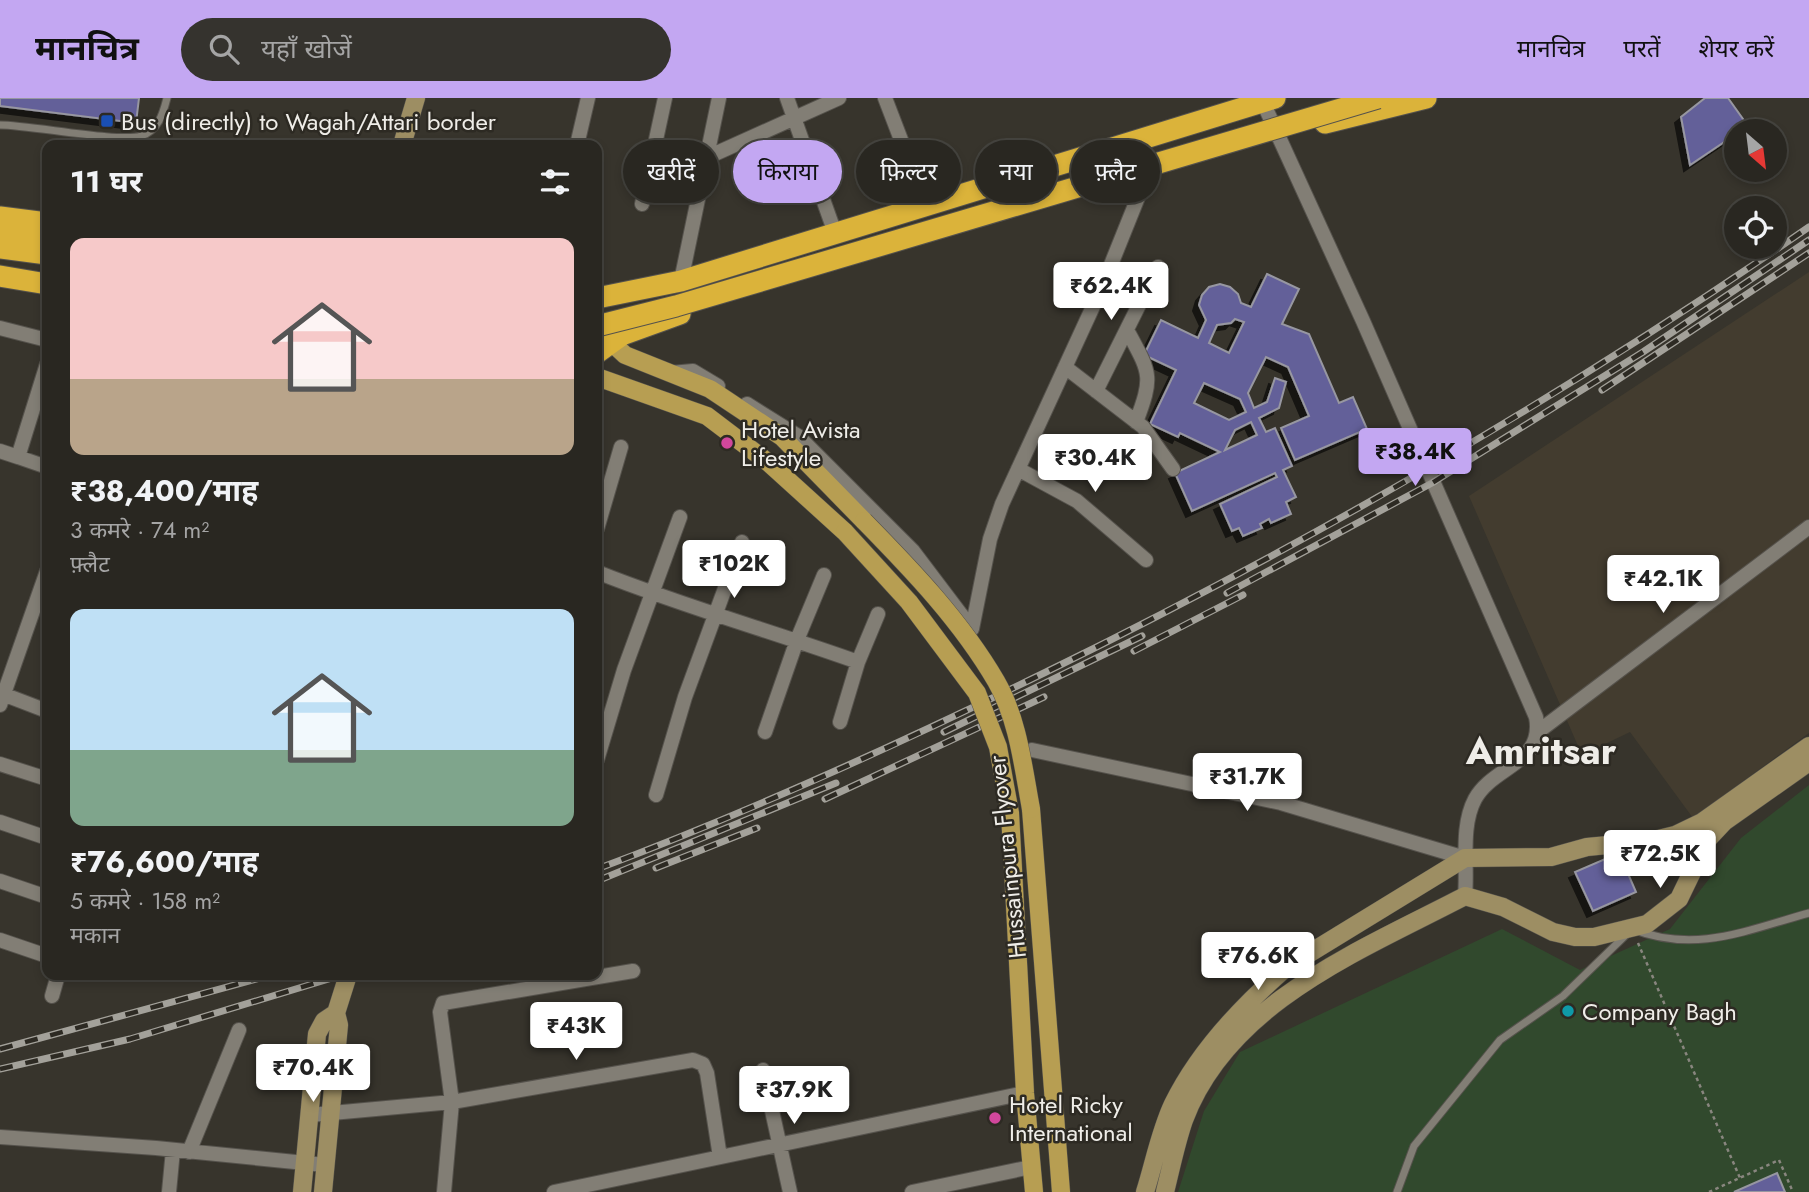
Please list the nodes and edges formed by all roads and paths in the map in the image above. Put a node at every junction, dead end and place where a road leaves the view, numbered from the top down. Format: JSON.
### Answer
{"nodes":[{"id":1,"x":167,"y":98,"type":"edge"},
{"id":2,"x":416,"y":98,"type":"edge"},
{"id":3,"x":588,"y":98,"type":"edge"},
{"id":4,"x":666,"y":98,"type":"edge"},
{"id":5,"x":719,"y":98,"type":"edge"},
{"id":6,"x":787,"y":98,"type":"edge"},
{"id":7,"x":839,"y":98,"type":"edge"},
{"id":8,"x":885,"y":98,"type":"edge"},
{"id":9,"x":1321,"y":98,"type":"edge"},
{"id":10,"x":1378,"y":98,"type":"edge"},
{"id":11,"x":1426,"y":98,"type":"edge"},
{"id":12,"x":1266,"y":99,"type":"edge"},
{"id":13,"x":795,"y":120,"type":"junction"},
{"id":14,"x":0,"y":125,"type":"edge"},
{"id":15,"x":1279,"y":135,"type":"junction"},
{"id":16,"x":403,"y":140,"type":"edge"},
{"id":17,"x":578,"y":140,"type":"edge"},
{"id":18,"x":711,"y":140,"type":"edge"},
{"id":19,"x":719,"y":152,"type":"edge"},
{"id":20,"x":1160,"y":171,"type":"edge"},
{"id":21,"x":1071,"y":198,"type":"edge"},
{"id":22,"x":698,"y":203,"type":"edge"},
{"id":23,"x":1136,"y":203,"type":"edge"},
{"id":24,"x":642,"y":204,"type":"dead end"},
{"id":25,"x":926,"y":205,"type":"junction"},
{"id":26,"x":0,"y":217,"type":"edge"},
{"id":27,"x":42,"y":222,"type":"edge"},
{"id":28,"x":835,"y":233,"type":"junction"},
{"id":29,"x":42,"y":240,"type":"edge"},
{"id":30,"x":1,"y":244,"type":"edge"},
{"id":31,"x":42,"y":253,"type":"edge"},
{"id":32,"x":1158,"y":267,"type":"dead end"},
{"id":33,"x":1,"y":281,"type":"edge"},
{"id":34,"x":681,"y":281,"type":"junction"},
{"id":35,"x":42,"y":284,"type":"edge"},
{"id":36,"x":602,"y":299,"type":"edge"},
{"id":37,"x":602,"y":306,"type":"edge"},
{"id":38,"x":602,"y":327,"type":"edge"},
{"id":39,"x":0,"y":328,"type":"edge"},
{"id":40,"x":1127,"y":330,"type":"junction"},
{"id":41,"x":602,"y":335,"type":"edge"},
{"id":42,"x":602,"y":336,"type":"edge"},
{"id":43,"x":602,"y":336,"type":"edge"},
{"id":44,"x":602,"y":337,"type":"edge"},
{"id":45,"x":42,"y":339,"type":"edge"},
{"id":46,"x":1065,"y":367,"type":"junction"},
{"id":47,"x":671,"y":373,"type":"junction"},
{"id":48,"x":602,"y":379,"type":"edge"},
{"id":49,"x":42,"y":380,"type":"edge"},
{"id":50,"x":1096,"y":391,"type":"junction"},
{"id":51,"x":1136,"y":422,"type":"junction"},
{"id":52,"x":621,"y":447,"type":"dead end"},
{"id":53,"x":0,"y":451,"type":"edge"},
{"id":54,"x":18,"y":457,"type":"junction"},
{"id":55,"x":42,"y":465,"type":"edge"},
{"id":56,"x":1018,"y":469,"type":"junction"},
{"id":57,"x":1173,"y":470,"type":"dead end"},
{"id":58,"x":602,"y":512,"type":"edge"},
{"id":59,"x":680,"y":517,"type":"dead end"},
{"id":60,"x":1809,"y":527,"type":"edge"},
{"id":61,"x":742,"y":542,"type":"dead end"},
{"id":62,"x":1146,"y":560,"type":"dead end"},
{"id":63,"x":602,"y":574,"type":"edge"},
{"id":64,"x":824,"y":575,"type":"dead end"},
{"id":65,"x":42,"y":585,"type":"edge"},
{"id":66,"x":653,"y":594,"type":"junction"},
{"id":67,"x":715,"y":612,"type":"junction"},
{"id":68,"x":878,"y":614,"type":"dead end"},
{"id":69,"x":797,"y":640,"type":"junction"},
{"id":70,"x":859,"y":662,"type":"junction"},
{"id":71,"x":1,"y":698,"type":"edge"},
{"id":72,"x":42,"y":710,"type":"edge"},
{"id":73,"x":840,"y":722,"type":"dead end"},
{"id":74,"x":1539,"y":731,"type":"junction"},
{"id":75,"x":765,"y":732,"type":"dead end"},
{"id":76,"x":602,"y":743,"type":"edge"},
{"id":77,"x":1809,"y":746,"type":"edge"},
{"id":78,"x":1032,"y":750,"type":"dead end"},
{"id":79,"x":1809,"y":762,"type":"edge"},
{"id":80,"x":0,"y":764,"type":"edge"},
{"id":81,"x":42,"y":777,"type":"edge"},
{"id":82,"x":656,"y":795,"type":"dead end"},
{"id":83,"x":0,"y":822,"type":"edge"},
{"id":84,"x":42,"y":836,"type":"edge"},
{"id":85,"x":1465,"y":858,"type":"junction"},
{"id":86,"x":0,"y":881,"type":"edge"},
{"id":87,"x":42,"y":895,"type":"edge"},
{"id":88,"x":1465,"y":896,"type":"junction"},
{"id":89,"x":1809,"y":913,"type":"edge"},
{"id":90,"x":1632,"y":929,"type":"junction"},
{"id":91,"x":0,"y":940,"type":"edge"},
{"id":92,"x":42,"y":954,"type":"edge"},
{"id":93,"x":633,"y":971,"type":"dead end"},
{"id":94,"x":602,"y":976,"type":"edge"},
{"id":95,"x":57,"y":980,"type":"edge"},
{"id":96,"x":347,"y":980,"type":"edge"},
{"id":97,"x":580,"y":980,"type":"edge"},
{"id":98,"x":52,"y":996,"type":"dead end"},
{"id":99,"x":337,"y":1013,"type":"junction"},
{"id":100,"x":239,"y":1030,"type":"dead end"},
{"id":101,"x":763,"y":1070,"type":"dead end"},
{"id":102,"x":1024,"y":1086,"type":"junction"},
{"id":103,"x":452,"y":1102,"type":"junction"},
{"id":104,"x":331,"y":1114,"type":"junction"},
{"id":105,"x":310,"y":1115,"type":"junction"},
{"id":106,"x":0,"y":1137,"type":"edge"},
{"id":107,"x":780,"y":1146,"type":"junction"},
{"id":108,"x":173,"y":1150,"type":"junction"},
{"id":109,"x":189,"y":1152,"type":"junction"},
{"id":110,"x":720,"y":1157,"type":"junction"},
{"id":111,"x":305,"y":1163,"type":"junction"},
{"id":112,"x":326,"y":1165,"type":"junction"},
{"id":113,"x":1031,"y":1167,"type":"junction"},
{"id":114,"x":1740,"y":1178,"type":"junction"},
{"id":115,"x":169,"y":1192,"type":"edge"},
{"id":116,"x":302,"y":1192,"type":"edge"},
{"id":117,"x":323,"y":1192,"type":"edge"},
{"id":118,"x":444,"y":1192,"type":"edge"},
{"id":119,"x":554,"y":1192,"type":"edge"},
{"id":120,"x":790,"y":1192,"type":"edge"},
{"id":121,"x":912,"y":1192,"type":"edge"},
{"id":122,"x":1034,"y":1192,"type":"edge"},
{"id":123,"x":1061,"y":1192,"type":"edge"},
{"id":124,"x":1145,"y":1192,"type":"edge"},
{"id":125,"x":1165,"y":1192,"type":"edge"},
{"id":126,"x":1397,"y":1192,"type":"edge"},
{"id":127,"x":1709,"y":1192,"type":"edge"},
{"id":128,"x":1793,"y":1192,"type":"edge"}],
"edges":[{"from":1,"to":14,"type":"lane"},
{"from":2,"to":16,"type":"main road"},
{"from":3,"to":17,"type":"street"},
{"from":4,"to":24,"type":"street"},
{"from":5,"to":18,"type":"street"},
{"from":6,"to":13,"type":"street"},
{"from":7,"to":13,"type":"street"},
{"from":8,"to":25,"type":"street"},
{"from":9,"to":41,"type":"highway"},
{"from":10,"to":42,"type":"highway","bridge":true},
{"from":11,"to":15,"type":"highway"},
{"from":12,"to":15,"type":"street"},
{"from":12,"to":25,"type":"highway"},
{"from":13,"to":19,"type":"street"},
{"from":13,"to":28,"type":"street"},
{"from":15,"to":20,"type":"highway"},
{"from":15,"to":74,"type":"street"},
{"from":21,"to":43,"type":"highway"},
{"from":22,"to":34,"type":"street"},
{"from":23,"to":46,"type":"street"},
{"from":25,"to":28,"type":"highway"},
{"from":26,"to":27,"type":"highway"},
{"from":28,"to":34,"type":"highway"},
{"from":29,"to":30,"type":"highway"},
{"from":30,"to":31,"type":"highway"},
{"from":32,"to":40,"type":"street"},
{"from":33,"to":35,"type":"highway"},
{"from":34,"to":36,"type":"highway"},
{"from":37,"to":38,"type":"highway"},
{"from":39,"to":45,"type":"street"},
{"from":40,"to":50,"type":"street"},
{"from":40,"to":51,"type":"street"},
{"from":44,"to":47,"type":"main road","name":"Hussainpura Flyover"},
{"from":46,"to":50,"type":"street"},
{"from":46,"to":56,"type":"street"},
{"from":47,"to":56,"type":"street"},
{"from":47,"to":123,"type":"main road","name":"Hussainpura Flyover","bridge":true},
{"from":48,"to":102,"type":"main road","name":"Hussainpura Flyover","bridge":true},
{"from":49,"to":54,"type":"street"},
{"from":50,"to":51,"type":"street"},
{"from":51,"to":57,"type":"street"},
{"from":52,"to":58,"type":"street"},
{"from":53,"to":54,"type":"street"},
{"from":54,"to":55,"type":"street"},
{"from":56,"to":62,"type":"street"},
{"from":59,"to":66,"type":"street"},
{"from":60,"to":74,"type":"street"},
{"from":61,"to":67,"type":"street"},
{"from":63,"to":66,"type":"street"},
{"from":64,"to":69,"type":"street"},
{"from":65,"to":71,"type":"street"},
{"from":66,"to":67,"type":"street"},
{"from":66,"to":76,"type":"street"},
{"from":67,"to":69,"type":"street"},
{"from":67,"to":82,"type":"street"},
{"from":68,"to":70,"type":"street"},
{"from":69,"to":70,"type":"street"},
{"from":69,"to":75,"type":"street"},
{"from":70,"to":73,"type":"street"},
{"from":71,"to":72,"type":"street"},
{"from":74,"to":85,"type":"street"},
{"from":77,"to":85,"type":"main road"},
{"from":78,"to":85,"type":"street"},
{"from":79,"to":90,"type":"main road"},
{"from":80,"to":81,"type":"street"},
{"from":83,"to":84,"type":"street"},
{"from":85,"to":88,"type":"street"},
{"from":85,"to":124,"type":"main road"},
{"from":86,"to":87,"type":"street"},
{"from":88,"to":90,"type":"main road"},
{"from":88,"to":125,"type":"main road"},
{"from":89,"to":90,"type":"lane"},
{"from":90,"to":114,"type":"path"},
{"from":90,"to":126,"type":"lane"},
{"from":91,"to":92,"type":"street"},
{"from":93,"to":94,"type":"street"},
{"from":95,"to":98,"type":"street"},
{"from":96,"to":99,"type":"main road"},
{"from":97,"to":103,"type":"street"},
{"from":99,"to":104,"type":"main road"},
{"from":99,"to":105,"type":"main road"},
{"from":100,"to":109,"type":"street"},
{"from":101,"to":107,"type":"street"},
{"from":102,"to":107,"type":"street"},
{"from":102,"to":113,"type":"main road","name":"Hussainpura Flyover"},
{"from":103,"to":104,"type":"street"},
{"from":103,"to":110,"type":"street"},
{"from":103,"to":118,"type":"street"},
{"from":104,"to":105,"type":"street"},
{"from":104,"to":112,"type":"main road"},
{"from":105,"to":111,"type":"main road"},
{"from":106,"to":108,"type":"street"},
{"from":107,"to":110,"type":"street"},
{"from":107,"to":120,"type":"street"},
{"from":108,"to":109,"type":"street"},
{"from":108,"to":115,"type":"street"},
{"from":109,"to":111,"type":"street"},
{"from":110,"to":119,"type":"street"},
{"from":111,"to":112,"type":"street"},
{"from":111,"to":116,"type":"main road"},
{"from":112,"to":117,"type":"main road"},
{"from":113,"to":121,"type":"street"},
{"from":113,"to":122,"type":"main road","name":"Hussainpura Flyover"},
{"from":114,"to":127,"type":"path"},
{"from":114,"to":128,"type":"path"}]}
